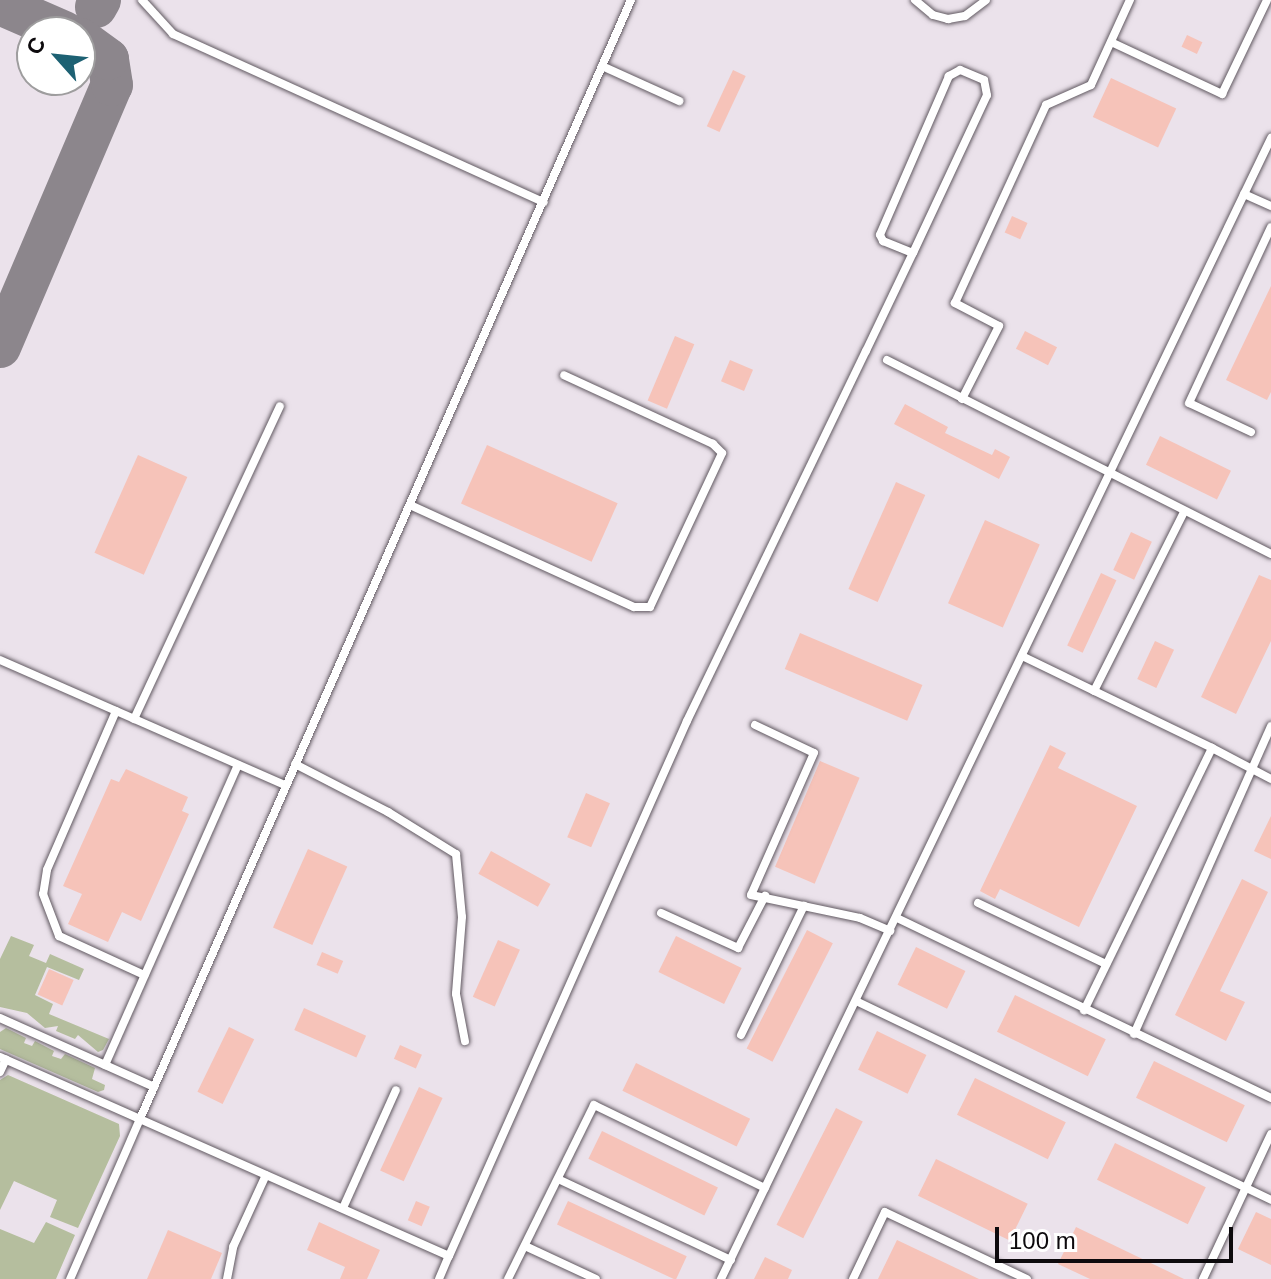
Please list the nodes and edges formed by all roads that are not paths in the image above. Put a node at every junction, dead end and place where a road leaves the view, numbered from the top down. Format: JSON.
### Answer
{"nodes":[{"id":1,"x":142,"y":0,"type":"edge"},
{"id":2,"x":631,"y":0,"type":"edge"},
{"id":3,"x":915,"y":0,"type":"edge"},
{"id":4,"x":986,"y":0,"type":"edge"},
{"id":5,"x":1130,"y":0,"type":"edge"},
{"id":6,"x":1267,"y":0,"type":"edge"},
{"id":7,"x":1111,"y":42,"type":"junction"},
{"id":8,"x":602,"y":66,"type":"junction"},
{"id":9,"x":679,"y":101,"type":"dead end"},
{"id":10,"x":1271,"y":138,"type":"edge"},
{"id":11,"x":1244,"y":194,"type":"junction"},
{"id":12,"x":544,"y":202,"type":"junction"},
{"id":13,"x":1271,"y":206,"type":"edge"},
{"id":14,"x":1271,"y":227,"type":"edge"},
{"id":15,"x":913,"y":253,"type":"junction"},
{"id":16,"x":887,"y":360,"type":"dead end"},
{"id":17,"x":564,"y":375,"type":"dead end"},
{"id":18,"x":962,"y":399,"type":"junction"},
{"id":19,"x":280,"y":406,"type":"dead end"},
{"id":20,"x":1251,"y":432,"type":"dead end"},
{"id":21,"x":1108,"y":475,"type":"junction"},
{"id":22,"x":410,"y":505,"type":"junction"},
{"id":23,"x":1184,"y":512,"type":"junction"},
{"id":24,"x":1271,"y":554,"type":"edge"},
{"id":25,"x":1022,"y":656,"type":"junction"},
{"id":26,"x":0,"y":660,"type":"edge"},
{"id":27,"x":1094,"y":691,"type":"junction"},
{"id":28,"x":116,"y":711,"type":"junction"},
{"id":29,"x":134,"y":719,"type":"junction"},
{"id":30,"x":755,"y":725,"type":"dead end"},
{"id":31,"x":1271,"y":726,"type":"edge"},
{"id":32,"x":1212,"y":748,"type":"junction"},
{"id":33,"x":295,"y":764,"type":"junction"},
{"id":34,"x":238,"y":765,"type":"junction"},
{"id":35,"x":1254,"y":771,"type":"junction"},
{"id":36,"x":1271,"y":779,"type":"edge"},
{"id":37,"x":285,"y":785,"type":"junction"},
{"id":38,"x":765,"y":896,"type":"junction"},
{"id":39,"x":978,"y":903,"type":"dead end"},
{"id":40,"x":804,"y":906,"type":"junction"},
{"id":41,"x":661,"y":913,"type":"dead end"},
{"id":42,"x":897,"y":918,"type":"junction"},
{"id":43,"x":890,"y":931,"type":"junction"},
{"id":44,"x":1106,"y":964,"type":"junction"},
{"id":45,"x":144,"y":975,"type":"junction"},
{"id":46,"x":856,"y":1001,"type":"junction"},
{"id":47,"x":1084,"y":1010,"type":"junction"},
{"id":48,"x":0,"y":1018,"type":"edge"},
{"id":49,"x":1134,"y":1034,"type":"junction"},
{"id":50,"x":741,"y":1035,"type":"dead end"},
{"id":51,"x":465,"y":1041,"type":"dead end"},
{"id":52,"x":3,"y":1058,"type":"edge"},
{"id":53,"x":105,"y":1065,"type":"junction"},
{"id":54,"x":0,"y":1072,"type":"edge"},
{"id":55,"x":154,"y":1087,"type":"junction"},
{"id":56,"x":396,"y":1090,"type":"dead end"},
{"id":57,"x":1271,"y":1098,"type":"edge"},
{"id":58,"x":140,"y":1119,"type":"junction"},
{"id":59,"x":1271,"y":1134,"type":"edge"},
{"id":60,"x":266,"y":1175,"type":"junction"},
{"id":61,"x":558,"y":1179,"type":"junction"},
{"id":62,"x":765,"y":1188,"type":"junction"},
{"id":63,"x":1247,"y":1188,"type":"junction"},
{"id":64,"x":1271,"y":1200,"type":"edge"},
{"id":65,"x":343,"y":1208,"type":"junction"},
{"id":66,"x":525,"y":1246,"type":"junction"},
{"id":67,"x":449,"y":1256,"type":"junction"},
{"id":68,"x":731,"y":1260,"type":"junction"},
{"id":69,"x":70,"y":1279,"type":"edge"},
{"id":70,"x":227,"y":1279,"type":"edge"},
{"id":71,"x":439,"y":1279,"type":"edge"},
{"id":72,"x":508,"y":1279,"type":"edge"},
{"id":73,"x":596,"y":1279,"type":"edge"},
{"id":74,"x":721,"y":1279,"type":"edge"},
{"id":75,"x":853,"y":1279,"type":"edge"},
{"id":76,"x":1027,"y":1279,"type":"edge"},
{"id":77,"x":1203,"y":1279,"type":"edge"}],
"edges":[{"from":1,"to":12,"type":"lane"},
{"from":2,"to":8,"type":"lane"},
{"from":3,"to":4,"type":"lane"},
{"from":5,"to":7,"type":"lane"},
{"from":6,"to":7,"type":"lane"},
{"from":7,"to":18,"type":"lane"},
{"from":8,"to":9,"type":"lane"},
{"from":8,"to":12,"type":"lane"},
{"from":10,"to":11,"type":"lane"},
{"from":11,"to":13,"type":"lane"},
{"from":11,"to":21,"type":"lane"},
{"from":12,"to":22,"type":"lane"},
{"from":14,"to":20,"type":"lane"},
{"from":15,"to":15,"type":"lane"},
{"from":15,"to":67,"type":"lane"},
{"from":16,"to":18,"type":"lane"},
{"from":17,"to":22,"type":"lane"},
{"from":18,"to":21,"type":"lane"},
{"from":19,"to":29,"type":"lane"},
{"from":21,"to":23,"type":"lane"},
{"from":21,"to":25,"type":"lane"},
{"from":22,"to":33,"type":"lane"},
{"from":23,"to":24,"type":"lane"},
{"from":23,"to":27,"type":"lane"},
{"from":25,"to":27,"type":"lane"},
{"from":25,"to":42,"type":"lane"},
{"from":26,"to":28,"type":"lane"},
{"from":27,"to":32,"type":"lane"},
{"from":28,"to":29,"type":"lane"},
{"from":28,"to":45,"type":"lane"},
{"from":29,"to":34,"type":"lane"},
{"from":30,"to":38,"type":"lane"},
{"from":31,"to":35,"type":"lane"},
{"from":32,"to":35,"type":"lane"},
{"from":32,"to":44,"type":"lane"},
{"from":33,"to":37,"type":"lane"},
{"from":33,"to":51,"type":"lane"},
{"from":34,"to":37,"type":"lane"},
{"from":34,"to":45,"type":"lane"},
{"from":35,"to":36,"type":"lane"},
{"from":35,"to":49,"type":"lane"},
{"from":37,"to":55,"type":"lane"},
{"from":38,"to":40,"type":"lane"},
{"from":38,"to":41,"type":"lane"},
{"from":39,"to":44,"type":"lane"},
{"from":40,"to":43,"type":"lane"},
{"from":40,"to":50,"type":"lane"},
{"from":42,"to":43,"type":"lane"},
{"from":42,"to":47,"type":"lane"},
{"from":43,"to":46,"type":"lane"},
{"from":44,"to":47,"type":"lane"},
{"from":45,"to":53,"type":"lane"},
{"from":46,"to":62,"type":"lane"},
{"from":46,"to":63,"type":"lane"},
{"from":47,"to":49,"type":"lane"},
{"from":48,"to":53,"type":"lane"},
{"from":49,"to":57,"type":"lane"},
{"from":52,"to":54,"type":"lane"},
{"from":52,"to":58,"type":"lane"},
{"from":53,"to":55,"type":"lane"},
{"from":55,"to":58,"type":"lane"},
{"from":56,"to":65,"type":"lane"},
{"from":58,"to":60,"type":"lane"},
{"from":58,"to":69,"type":"lane"},
{"from":59,"to":63,"type":"lane"},
{"from":60,"to":65,"type":"lane"},
{"from":60,"to":70,"type":"lane"},
{"from":61,"to":62,"type":"lane"},
{"from":61,"to":66,"type":"lane"},
{"from":61,"to":68,"type":"lane"},
{"from":62,"to":68,"type":"lane"},
{"from":63,"to":64,"type":"lane"},
{"from":63,"to":77,"type":"lane"},
{"from":65,"to":67,"type":"lane"},
{"from":66,"to":72,"type":"lane"},
{"from":66,"to":73,"type":"lane"},
{"from":67,"to":71,"type":"lane"},
{"from":68,"to":74,"type":"lane"},
{"from":75,"to":76,"type":"lane"}]}
